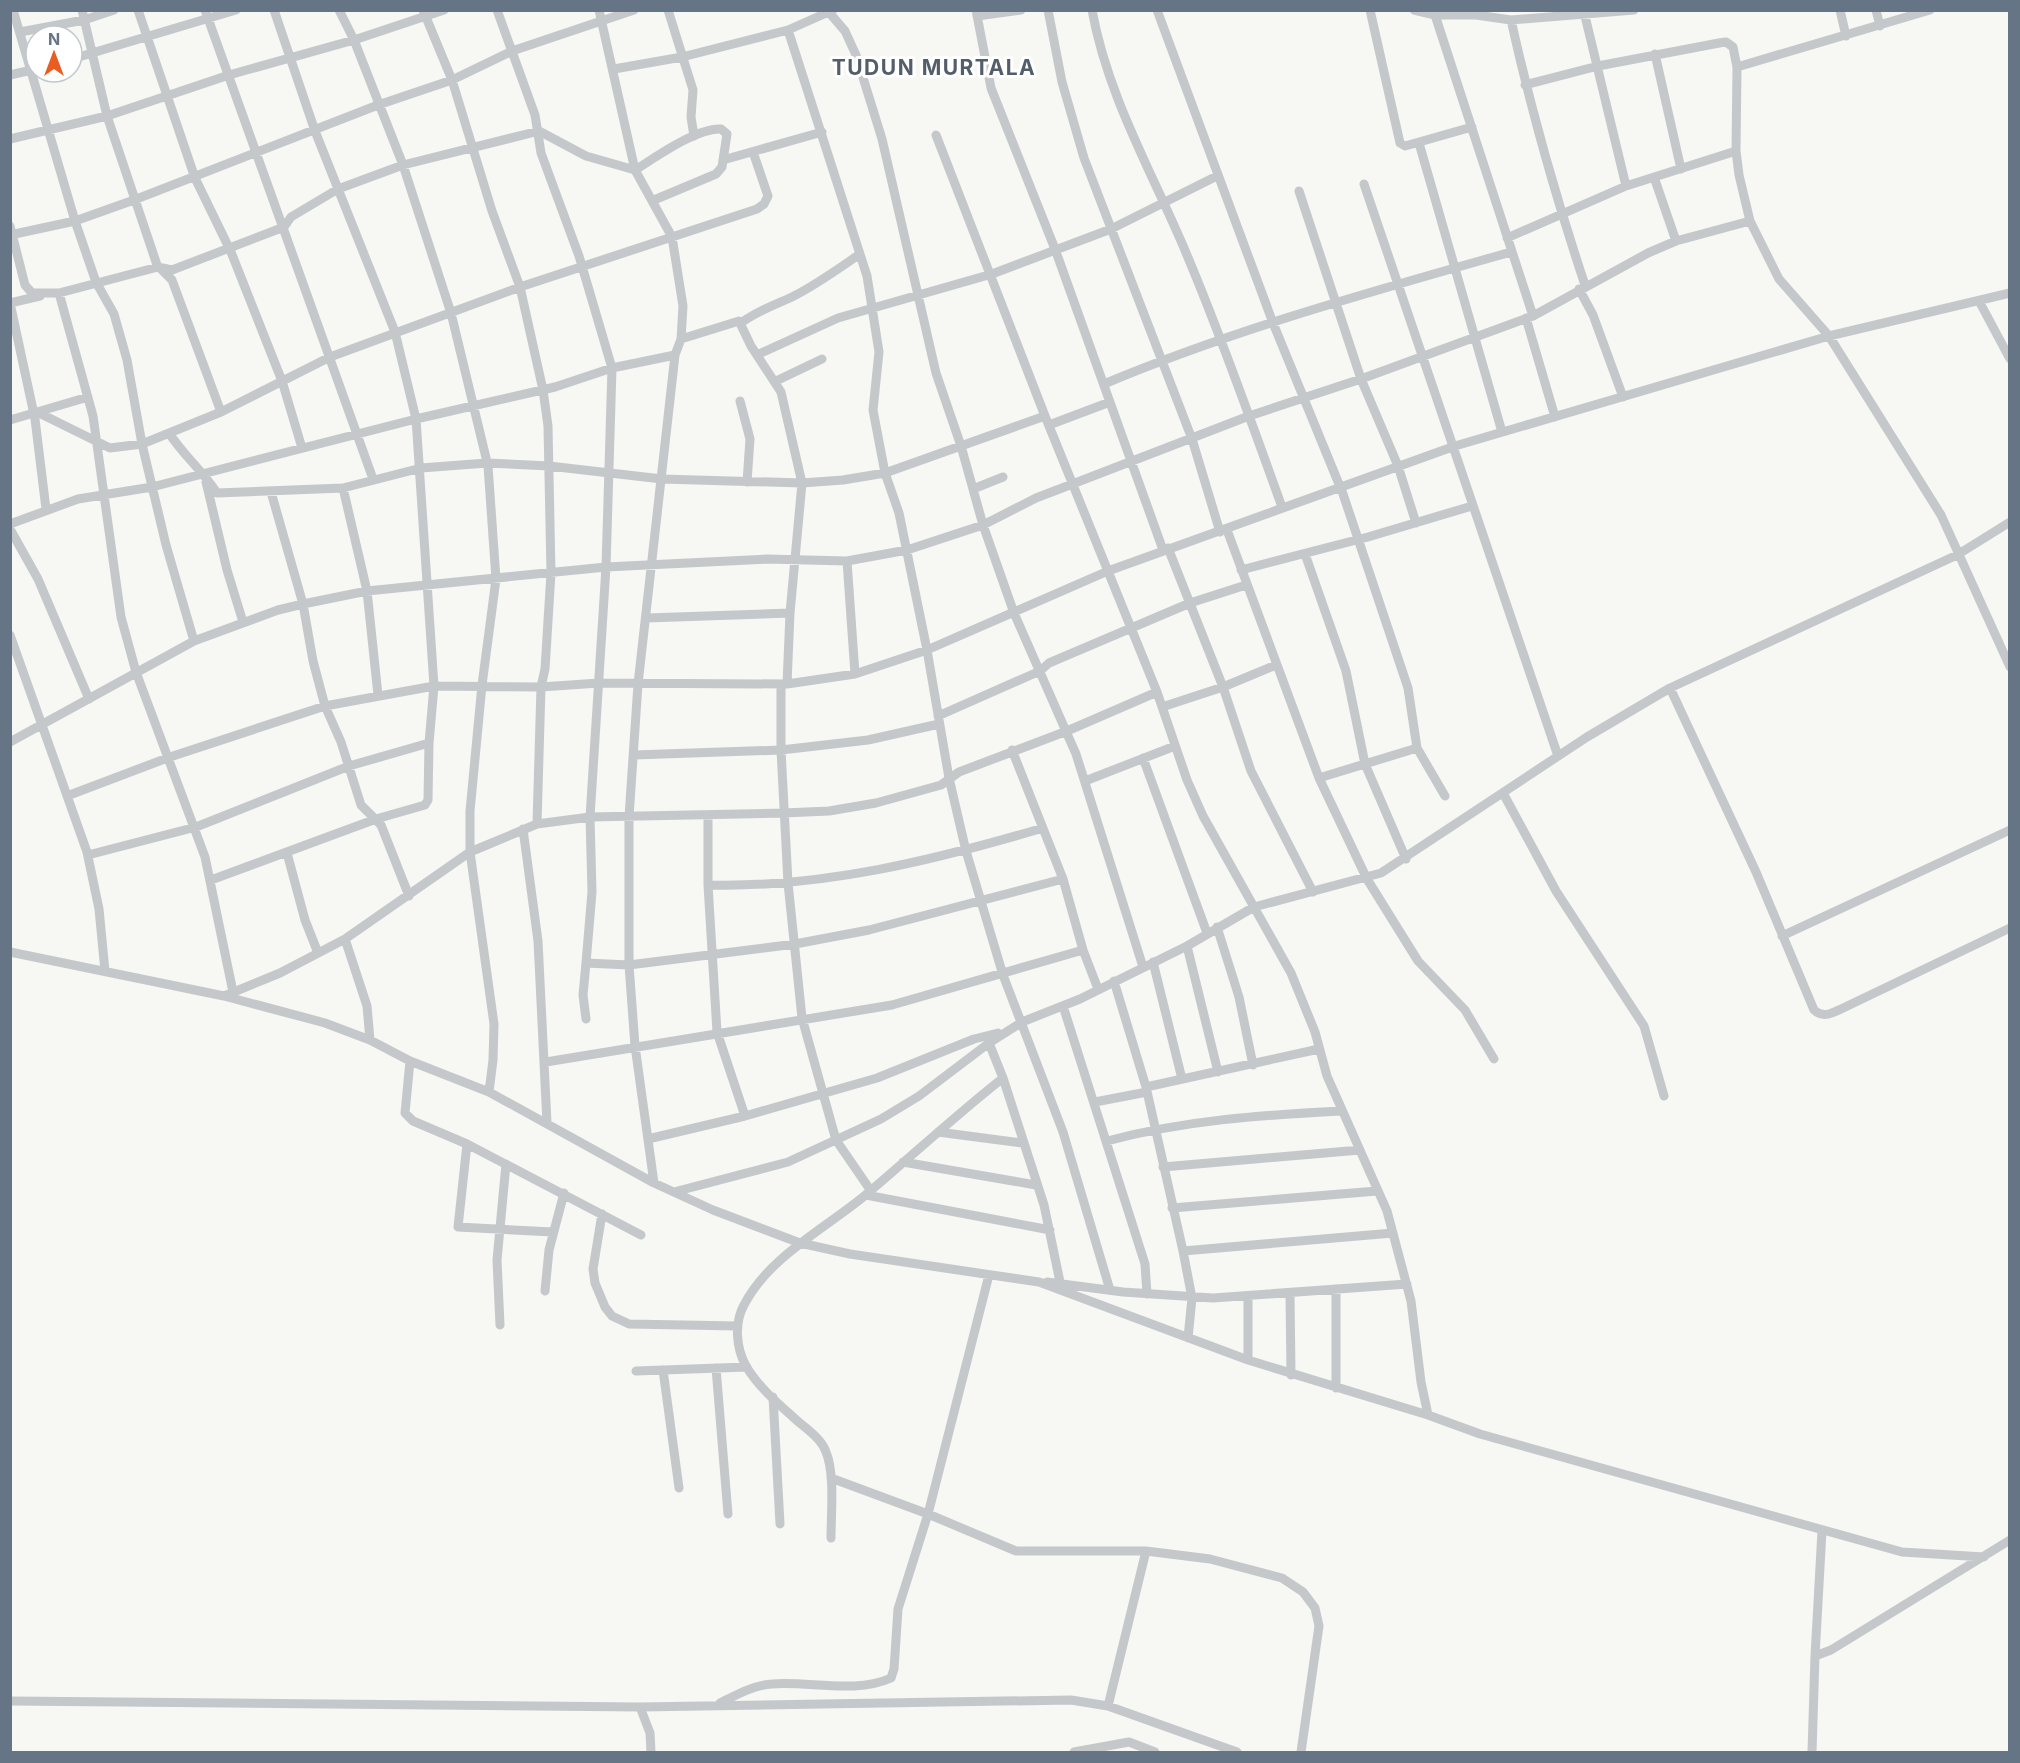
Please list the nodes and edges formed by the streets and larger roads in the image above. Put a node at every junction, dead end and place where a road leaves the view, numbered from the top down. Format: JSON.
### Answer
{"nodes":[{"id":1,"x":13,"y":10,"type":"edge"},
{"id":2,"x":114,"y":10,"type":"edge"},
{"id":3,"x":138,"y":10,"type":"edge"},
{"id":4,"x":236,"y":10,"type":"edge"},
{"id":5,"x":274,"y":10,"type":"edge"},
{"id":6,"x":339,"y":10,"type":"edge"},
{"id":7,"x":444,"y":10,"type":"edge"},
{"id":8,"x":497,"y":10,"type":"edge"},
{"id":9,"x":634,"y":10,"type":"edge"},
{"id":10,"x":668,"y":10,"type":"edge"},
{"id":11,"x":1021,"y":10,"type":"edge"},
{"id":12,"x":1048,"y":10,"type":"edge"},
{"id":13,"x":1092,"y":10,"type":"edge"},
{"id":14,"x":1157,"y":10,"type":"edge"},
{"id":15,"x":1370,"y":10,"type":"edge"},
{"id":16,"x":1634,"y":10,"type":"edge"},
{"id":17,"x":1840,"y":10,"type":"edge"},
{"id":18,"x":1876,"y":10,"type":"edge"},
{"id":19,"x":1930,"y":10,"type":"edge"},
{"id":20,"x":829,"y":11,"type":"edge"},
{"id":21,"x":1417,"y":11,"type":"edge"},
{"id":22,"x":424,"y":13,"type":"edge"},
{"id":23,"x":976,"y":13,"type":"edge"},
{"id":24,"x":1479,"y":13,"type":"edge"},
{"id":25,"x":83,"y":15,"type":"edge"},
{"id":26,"x":208,"y":15,"type":"edge"},
{"id":27,"x":601,"y":15,"type":"edge"},
{"id":28,"x":1435,"y":15,"type":"junction"},
{"id":29,"x":1526,"y":15,"type":"edge"},
{"id":30,"x":1585,"y":16,"type":"junction"},
{"id":31,"x":1511,"y":20,"type":"junction"},
{"id":32,"x":1880,"y":26,"type":"junction"},
{"id":33,"x":788,"y":30,"type":"junction"},
{"id":34,"x":20,"y":32,"type":"junction"},
{"id":35,"x":1846,"y":36,"type":"junction"},
{"id":36,"x":149,"y":38,"type":"junction"},
{"id":37,"x":354,"y":40,"type":"junction"},
{"id":38,"x":24,"y":43,"type":"edge"},
{"id":39,"x":512,"y":51,"type":"junction"},
{"id":40,"x":92,"y":53,"type":"junction"},
{"id":41,"x":1655,"y":54,"type":"junction"},
{"id":42,"x":84,"y":55,"type":"edge"},
{"id":43,"x":290,"y":57,"type":"junction"},
{"id":44,"x":682,"y":57,"type":"junction"},
{"id":45,"x":1598,"y":66,"type":"junction"},
{"id":46,"x":1737,"y":67,"type":"junction"},
{"id":47,"x":614,"y":69,"type":"junction"},
{"id":48,"x":230,"y":75,"type":"junction"},
{"id":49,"x":452,"y":80,"type":"junction"},
{"id":50,"x":37,"y":84,"type":"edge"},
{"id":51,"x":1525,"y":85,"type":"junction"},
{"id":52,"x":167,"y":96,"type":"junction"},
{"id":53,"x":378,"y":105,"type":"junction"},
{"id":54,"x":106,"y":116,"type":"junction"},
{"id":55,"x":1472,"y":127,"type":"junction"},
{"id":56,"x":47,"y":129,"type":"junction"},
{"id":57,"x":315,"y":131,"type":"junction"},
{"id":58,"x":539,"y":131,"type":"junction"},
{"id":59,"x":822,"y":132,"type":"junction"},
{"id":60,"x":936,"y":135,"type":"dead end"},
{"id":61,"x":694,"y":136,"type":"junction"},
{"id":62,"x":10,"y":139,"type":"edge"},
{"id":63,"x":1419,"y":143,"type":"junction"},
{"id":64,"x":474,"y":146,"type":"junction"},
{"id":65,"x":1736,"y":151,"type":"junction"},
{"id":66,"x":753,"y":152,"type":"junction"},
{"id":67,"x":258,"y":154,"type":"junction"},
{"id":68,"x":723,"y":160,"type":"junction"},
{"id":69,"x":403,"y":165,"type":"junction"},
{"id":70,"x":1681,"y":169,"type":"junction"},
{"id":71,"x":635,"y":170,"type":"junction"},
{"id":72,"x":1217,"y":176,"type":"junction"},
{"id":73,"x":1654,"y":177,"type":"junction"},
{"id":74,"x":195,"y":178,"type":"junction"},
{"id":75,"x":1364,"y":184,"type":"dead end"},
{"id":76,"x":1626,"y":186,"type":"junction"},
{"id":77,"x":338,"y":189,"type":"junction"},
{"id":78,"x":1299,"y":190,"type":"dead end"},
{"id":79,"x":654,"y":200,"type":"junction"},
{"id":80,"x":134,"y":201,"type":"junction"},
{"id":81,"x":1162,"y":202,"type":"junction"},
{"id":82,"x":1562,"y":215,"type":"junction"},
{"id":83,"x":75,"y":221,"type":"junction"},
{"id":84,"x":1750,"y":221,"type":"junction"},
{"id":85,"x":284,"y":227,"type":"junction"},
{"id":86,"x":1111,"y":229,"type":"junction"},
{"id":87,"x":11,"y":232,"type":"edge"},
{"id":88,"x":672,"y":237,"type":"junction"},
{"id":89,"x":1506,"y":238,"type":"junction"},
{"id":90,"x":1676,"y":241,"type":"junction"},
{"id":91,"x":1054,"y":249,"type":"junction"},
{"id":92,"x":229,"y":250,"type":"junction"},
{"id":93,"x":1511,"y":252,"type":"junction"},
{"id":94,"x":860,"y":254,"type":"junction"},
{"id":95,"x":158,"y":267,"type":"junction"},
{"id":96,"x":582,"y":267,"type":"junction"},
{"id":97,"x":1455,"y":268,"type":"junction"},
{"id":98,"x":992,"y":274,"type":"junction"},
{"id":99,"x":96,"y":282,"type":"junction"},
{"id":100,"x":1397,"y":286,"type":"junction"},
{"id":101,"x":520,"y":287,"type":"junction"},
{"id":102,"x":1582,"y":287,"type":"junction"},
{"id":103,"x":2010,"y":293,"type":"edge"},
{"id":104,"x":59,"y":294,"type":"junction"},
{"id":105,"x":43,"y":295,"type":"junction"},
{"id":106,"x":916,"y":296,"type":"junction"},
{"id":107,"x":1979,"y":301,"type":"junction"},
{"id":108,"x":10,"y":303,"type":"edge"},
{"id":109,"x":1336,"y":304,"type":"junction"},
{"id":110,"x":873,"y":309,"type":"junction"},
{"id":111,"x":451,"y":313,"type":"junction"},
{"id":112,"x":1529,"y":317,"type":"junction"},
{"id":113,"x":741,"y":322,"type":"junction"},
{"id":114,"x":1273,"y":323,"type":"junction"},
{"id":115,"x":395,"y":332,"type":"junction"},
{"id":116,"x":1829,"y":336,"type":"junction"},
{"id":117,"x":1475,"y":337,"type":"junction"},
{"id":118,"x":681,"y":339,"type":"junction"},
{"id":119,"x":1219,"y":340,"type":"junction"},
{"id":120,"x":759,"y":354,"type":"junction"},
{"id":121,"x":675,"y":355,"type":"junction"},
{"id":122,"x":1421,"y":355,"type":"junction"},
{"id":123,"x":330,"y":357,"type":"junction"},
{"id":124,"x":822,"y":359,"type":"dead end"},
{"id":125,"x":1162,"y":359,"type":"junction"},
{"id":126,"x":2010,"y":359,"type":"edge"},
{"id":127,"x":612,"y":368,"type":"junction"},
{"id":128,"x":1361,"y":379,"type":"junction"},
{"id":129,"x":282,"y":381,"type":"junction"},
{"id":130,"x":776,"y":381,"type":"junction"},
{"id":131,"x":1104,"y":384,"type":"junction"},
{"id":132,"x":543,"y":390,"type":"junction"},
{"id":133,"x":1305,"y":396,"type":"junction"},
{"id":134,"x":88,"y":397,"type":"junction"},
{"id":135,"x":1623,"y":397,"type":"junction"},
{"id":136,"x":740,"y":401,"type":"dead end"},
{"id":137,"x":1110,"y":402,"type":"junction"},
{"id":138,"x":474,"y":406,"type":"junction"},
{"id":139,"x":221,"y":412,"type":"junction"},
{"id":140,"x":37,"y":414,"type":"junction"},
{"id":141,"x":1249,"y":416,"type":"junction"},
{"id":142,"x":1555,"y":417,"type":"junction"},
{"id":143,"x":416,"y":418,"type":"junction"},
{"id":144,"x":10,"y":420,"type":"edge"},
{"id":145,"x":1047,"y":421,"type":"junction"},
{"id":146,"x":1502,"y":432,"type":"junction"},
{"id":147,"x":169,"y":433,"type":"junction"},
{"id":148,"x":358,"y":434,"type":"junction"},
{"id":149,"x":1192,"y":439,"type":"junction"},
{"id":150,"x":98,"y":443,"type":"junction"},
{"id":151,"x":142,"y":444,"type":"junction"},
{"id":152,"x":961,"y":446,"type":"junction"},
{"id":153,"x":1455,"y":446,"type":"junction"},
{"id":154,"x":302,"y":448,"type":"junction"},
{"id":155,"x":1132,"y":461,"type":"junction"},
{"id":156,"x":487,"y":463,"type":"junction"},
{"id":157,"x":549,"y":466,"type":"junction"},
{"id":158,"x":1398,"y":466,"type":"junction"},
{"id":159,"x":421,"y":468,"type":"junction"},
{"id":160,"x":204,"y":473,"type":"junction"},
{"id":161,"x":608,"y":473,"type":"junction"},
{"id":162,"x":885,"y":473,"type":"junction"},
{"id":163,"x":1003,"y":477,"type":"dead end"},
{"id":164,"x":372,"y":479,"type":"junction"},
{"id":165,"x":662,"y":479,"type":"junction"},
{"id":166,"x":747,"y":482,"type":"junction"},
{"id":167,"x":802,"y":483,"type":"junction"},
{"id":168,"x":1073,"y":483,"type":"junction"},
{"id":169,"x":1339,"y":486,"type":"junction"},
{"id":170,"x":152,"y":487,"type":"junction"},
{"id":171,"x":343,"y":488,"type":"junction"},
{"id":172,"x":973,"y":489,"type":"junction"},
{"id":173,"x":271,"y":492,"type":"junction"},
{"id":174,"x":102,"y":494,"type":"junction"},
{"id":175,"x":1472,"y":506,"type":"junction"},
{"id":176,"x":1282,"y":507,"type":"junction"},
{"id":177,"x":46,"y":509,"type":"junction"},
{"id":178,"x":2010,"y":522,"type":"edge"},
{"id":179,"x":1416,"y":523,"type":"junction"},
{"id":180,"x":10,"y":524,"type":"edge"},
{"id":181,"x":983,"y":525,"type":"junction"},
{"id":182,"x":10,"y":529,"type":"edge"},
{"id":183,"x":1224,"y":531,"type":"junction"},
{"id":184,"x":1359,"y":539,"type":"junction"},
{"id":185,"x":1166,"y":549,"type":"junction"},
{"id":186,"x":907,"y":550,"type":"junction"},
{"id":187,"x":1305,"y":554,"type":"junction"},
{"id":188,"x":1957,"y":555,"type":"junction"},
{"id":189,"x":796,"y":561,"type":"junction"},
{"id":190,"x":847,"y":561,"type":"junction"},
{"id":191,"x":653,"y":566,"type":"junction"},
{"id":192,"x":606,"y":567,"type":"junction"},
{"id":193,"x":1241,"y":570,"type":"junction"},
{"id":194,"x":1108,"y":571,"type":"junction"},
{"id":195,"x":551,"y":573,"type":"junction"},
{"id":196,"x":496,"y":579,"type":"junction"},
{"id":197,"x":429,"y":584,"type":"junction"},
{"id":198,"x":1246,"y":585,"type":"junction"},
{"id":199,"x":367,"y":591,"type":"junction"},
{"id":200,"x":1190,"y":603,"type":"junction"},
{"id":201,"x":303,"y":604,"type":"junction"},
{"id":202,"x":790,"y":613,"type":"junction"},
{"id":203,"x":1014,"y":613,"type":"junction"},
{"id":204,"x":647,"y":618,"type":"junction"},
{"id":205,"x":243,"y":621,"type":"junction"},
{"id":206,"x":1130,"y":629,"type":"junction"},
{"id":207,"x":10,"y":635,"type":"edge"},
{"id":208,"x":194,"y":641,"type":"junction"},
{"id":209,"x":927,"y":650,"type":"junction"},
{"id":210,"x":15,"y":662,"type":"edge"},
{"id":211,"x":1276,"y":665,"type":"junction"},
{"id":212,"x":2010,"y":668,"type":"edge"},
{"id":213,"x":1040,"y":671,"type":"junction"},
{"id":214,"x":136,"y":672,"type":"junction"},
{"id":215,"x":855,"y":674,"type":"junction"},
{"id":216,"x":599,"y":683,"type":"junction"},
{"id":217,"x":638,"y":684,"type":"junction"},
{"id":218,"x":784,"y":684,"type":"junction"},
{"id":219,"x":482,"y":685,"type":"junction"},
{"id":220,"x":434,"y":686,"type":"junction"},
{"id":221,"x":541,"y":687,"type":"junction"},
{"id":222,"x":1223,"y":687,"type":"junction"},
{"id":223,"x":1670,"y":688,"type":"junction"},
{"id":224,"x":1157,"y":692,"type":"junction"},
{"id":225,"x":378,"y":695,"type":"junction"},
{"id":226,"x":89,"y":699,"type":"junction"},
{"id":227,"x":325,"y":706,"type":"junction"},
{"id":228,"x":1162,"y":706,"type":"junction"},
{"id":229,"x":939,"y":720,"type":"junction"},
{"id":230,"x":42,"y":726,"type":"junction"},
{"id":231,"x":1067,"y":731,"type":"junction"},
{"id":232,"x":10,"y":742,"type":"edge"},
{"id":233,"x":429,"y":743,"type":"junction"},
{"id":234,"x":1175,"y":746,"type":"junction"},
{"id":235,"x":1417,"y":748,"type":"junction"},
{"id":236,"x":781,"y":750,"type":"junction"},
{"id":237,"x":1012,"y":750,"type":"junction"},
{"id":238,"x":634,"y":755,"type":"junction"},
{"id":239,"x":1558,"y":756,"type":"junction"},
{"id":240,"x":170,"y":757,"type":"junction"},
{"id":241,"x":1143,"y":758,"type":"junction"},
{"id":242,"x":1365,"y":764,"type":"junction"},
{"id":243,"x":349,"y":766,"type":"junction"},
{"id":244,"x":949,"y":778,"type":"junction"},
{"id":245,"x":1319,"y":778,"type":"junction"},
{"id":246,"x":1085,"y":781,"type":"junction"},
{"id":247,"x":1503,"y":793,"type":"junction"},
{"id":248,"x":67,"y":796,"type":"junction"},
{"id":249,"x":1445,"y":796,"type":"dead end"},
{"id":250,"x":784,"y":813,"type":"junction"},
{"id":251,"x":708,"y":815,"type":"junction"},
{"id":252,"x":590,"y":817,"type":"junction"},
{"id":253,"x":629,"y":817,"type":"junction"},
{"id":254,"x":376,"y":819,"type":"junction"},
{"id":255,"x":537,"y":824,"type":"junction"},
{"id":256,"x":196,"y":827,"type":"junction"},
{"id":257,"x":1043,"y":828,"type":"junction"},
{"id":258,"x":524,"y":829,"type":"junction"},
{"id":259,"x":2010,"y":830,"type":"edge"},
{"id":260,"x":966,"y":851,"type":"junction"},
{"id":261,"x":470,"y":852,"type":"junction"},
{"id":262,"x":287,"y":853,"type":"junction"},
{"id":263,"x":88,"y":855,"type":"junction"},
{"id":264,"x":1406,"y":859,"type":"junction"},
{"id":265,"x":1062,"y":879,"type":"junction"},
{"id":266,"x":1367,"y":879,"type":"junction"},
{"id":267,"x":211,"y":880,"type":"junction"},
{"id":268,"x":788,"y":883,"type":"junction"},
{"id":269,"x":708,"y":885,"type":"junction"},
{"id":270,"x":1313,"y":892,"type":"junction"},
{"id":271,"x":409,"y":896,"type":"junction"},
{"id":272,"x":980,"y":902,"type":"junction"},
{"id":273,"x":1254,"y":907,"type":"junction"},
{"id":274,"x":1217,"y":927,"type":"junction"},
{"id":275,"x":2010,"y":928,"type":"edge"},
{"id":276,"x":1207,"y":933,"type":"junction"},
{"id":277,"x":1782,"y":936,"type":"junction"},
{"id":278,"x":345,"y":939,"type":"junction"},
{"id":279,"x":795,"y":944,"type":"junction"},
{"id":280,"x":1187,"y":946,"type":"junction"},
{"id":281,"x":1083,"y":950,"type":"junction"},
{"id":282,"x":10,"y":952,"type":"edge"},
{"id":283,"x":318,"y":953,"type":"junction"},
{"id":284,"x":712,"y":955,"type":"junction"},
{"id":285,"x":1153,"y":962,"type":"junction"},
{"id":286,"x":586,"y":963,"type":"junction"},
{"id":287,"x":629,"y":965,"type":"junction"},
{"id":288,"x":1143,"y":967,"type":"junction"},
{"id":289,"x":105,"y":971,"type":"junction"},
{"id":290,"x":1003,"y":975,"type":"junction"},
{"id":291,"x":1114,"y":981,"type":"junction"},
{"id":292,"x":1098,"y":989,"type":"junction"},
{"id":293,"x":229,"y":994,"type":"junction"},
{"id":294,"x":1063,"y":1006,"type":"junction"},
{"id":295,"x":802,"y":1018,"type":"junction"},
{"id":296,"x":586,"y":1019,"type":"dead end"},
{"id":297,"x":1022,"y":1022,"type":"junction"},
{"id":298,"x":1007,"y":1030,"type":"junction"},
{"id":299,"x":717,"y":1032,"type":"junction"},
{"id":300,"x":370,"y":1040,"type":"junction"},
{"id":301,"x":989,"y":1043,"type":"junction"},
{"id":302,"x":635,"y":1046,"type":"junction"},
{"id":303,"x":1319,"y":1049,"type":"junction"},
{"id":304,"x":1494,"y":1059,"type":"dead end"},
{"id":305,"x":410,"y":1061,"type":"junction"},
{"id":306,"x":546,"y":1062,"type":"junction"},
{"id":307,"x":1253,"y":1065,"type":"junction"},
{"id":308,"x":1218,"y":1072,"type":"junction"},
{"id":309,"x":1003,"y":1078,"type":"junction"},
{"id":310,"x":1182,"y":1080,"type":"junction"},
{"id":311,"x":1146,"y":1089,"type":"junction"},
{"id":312,"x":489,"y":1092,"type":"junction"},
{"id":313,"x":824,"y":1092,"type":"junction"},
{"id":314,"x":1664,"y":1096,"type":"dead end"},
{"id":315,"x":1095,"y":1102,"type":"junction"},
{"id":316,"x":1342,"y":1111,"type":"junction"},
{"id":317,"x":745,"y":1116,"type":"junction"},
{"id":318,"x":547,"y":1122,"type":"junction"},
{"id":319,"x":1155,"y":1128,"type":"junction"},
{"id":320,"x":938,"y":1132,"type":"junction"},
{"id":321,"x":648,"y":1138,"type":"junction"},
{"id":322,"x":836,"y":1140,"type":"junction"},
{"id":323,"x":1107,"y":1141,"type":"junction"},
{"id":324,"x":1022,"y":1143,"type":"junction"},
{"id":325,"x":467,"y":1144,"type":"junction"},
{"id":326,"x":1360,"y":1150,"type":"junction"},
{"id":327,"x":903,"y":1162,"type":"junction"},
{"id":328,"x":506,"y":1164,"type":"junction"},
{"id":329,"x":1164,"y":1167,"type":"junction"},
{"id":330,"x":654,"y":1183,"type":"junction"},
{"id":331,"x":1036,"y":1185,"type":"junction"},
{"id":332,"x":1377,"y":1191,"type":"junction"},
{"id":333,"x":674,"y":1192,"type":"junction"},
{"id":334,"x":564,"y":1193,"type":"junction"},
{"id":335,"x":868,"y":1193,"type":"junction"},
{"id":336,"x":1172,"y":1208,"type":"junction"},
{"id":337,"x":602,"y":1214,"type":"junction"},
{"id":338,"x":499,"y":1229,"type":"junction"},
{"id":339,"x":1050,"y":1230,"type":"junction"},
{"id":340,"x":553,"y":1232,"type":"junction"},
{"id":341,"x":1393,"y":1233,"type":"junction"},
{"id":342,"x":641,"y":1234,"type":"dead end"},
{"id":343,"x":800,"y":1243,"type":"junction"},
{"id":344,"x":1183,"y":1251,"type":"junction"},
{"id":345,"x":989,"y":1275,"type":"junction"},
{"id":346,"x":1039,"y":1282,"type":"junction"},
{"id":347,"x":1060,"y":1282,"type":"junction"},
{"id":348,"x":1407,"y":1284,"type":"junction"},
{"id":349,"x":1336,"y":1289,"type":"junction"},
{"id":350,"x":1110,"y":1290,"type":"junction"},
{"id":351,"x":545,"y":1291,"type":"dead end"},
{"id":352,"x":1290,"y":1293,"type":"junction"},
{"id":353,"x":1147,"y":1294,"type":"junction"},
{"id":354,"x":1248,"y":1296,"type":"junction"},
{"id":355,"x":1192,"y":1298,"type":"junction"},
{"id":356,"x":500,"y":1325,"type":"dead end"},
{"id":357,"x":738,"y":1326,"type":"junction"},
{"id":358,"x":1188,"y":1338,"type":"junction"},
{"id":359,"x":1248,"y":1360,"type":"junction"},
{"id":360,"x":747,"y":1366,"type":"junction"},
{"id":361,"x":716,"y":1368,"type":"junction"},
{"id":362,"x":663,"y":1370,"type":"junction"},
{"id":363,"x":636,"y":1371,"type":"dead end"},
{"id":364,"x":1291,"y":1375,"type":"junction"},
{"id":365,"x":1336,"y":1388,"type":"junction"},
{"id":366,"x":773,"y":1397,"type":"junction"},
{"id":367,"x":1428,"y":1415,"type":"junction"},
{"id":368,"x":831,"y":1478,"type":"junction"},
{"id":369,"x":679,"y":1488,"type":"dead end"},
{"id":370,"x":728,"y":1514,"type":"dead end"},
{"id":371,"x":928,"y":1514,"type":"junction"},
{"id":372,"x":780,"y":1524,"type":"dead end"},
{"id":373,"x":1822,"y":1531,"type":"junction"},
{"id":374,"x":831,"y":1538,"type":"dead end"},
{"id":375,"x":2010,"y":1540,"type":"edge"},
{"id":376,"x":1146,"y":1551,"type":"junction"},
{"id":377,"x":1984,"y":1557,"type":"junction"},
{"id":378,"x":1815,"y":1656,"type":"junction"},
{"id":379,"x":10,"y":1701,"type":"edge"},
{"id":380,"x":718,"y":1704,"type":"junction"},
{"id":381,"x":1108,"y":1706,"type":"junction"},
{"id":382,"x":640,"y":1707,"type":"junction"},
{"id":383,"x":651,"y":1752,"type":"edge"},
{"id":384,"x":1074,"y":1752,"type":"edge"},
{"id":385,"x":1155,"y":1752,"type":"edge"},
{"id":386,"x":1237,"y":1752,"type":"edge"},
{"id":387,"x":1301,"y":1752,"type":"edge"},
{"id":388,"x":1812,"y":1752,"type":"edge"}],
"edges":[{"from":1,"to":34,"type":"street"},
{"from":2,"to":25,"type":"street"},
{"from":3,"to":36,"type":"street"},
{"from":4,"to":26,"type":"street"},
{"from":5,"to":43,"type":"street"},
{"from":6,"to":37,"type":"street"},
{"from":7,"to":22,"type":"street"},
{"from":8,"to":39,"type":"street"},
{"from":9,"to":27,"type":"street"},
{"from":10,"to":44,"type":"street"},
{"from":11,"to":23,"type":"street"},
{"from":12,"to":86,"type":"street"},
{"from":13,"to":81,"type":"street"},
{"from":14,"to":72,"type":"street"},
{"from":15,"to":63,"type":"street"},
{"from":16,"to":30,"type":"street"},
{"from":17,"to":35,"type":"street"},
{"from":18,"to":32,"type":"street"},
{"from":19,"to":32,"type":"street"},
{"from":20,"to":33,"type":"street"},
{"from":20,"to":106,"type":"street"},
{"from":21,"to":28,"type":"street"},
{"from":22,"to":37,"type":"street"},
{"from":22,"to":49,"type":"street"},
{"from":23,"to":91,"type":"street"},
{"from":24,"to":28,"type":"street"},
{"from":24,"to":31,"type":"street"},
{"from":25,"to":34,"type":"street"},
{"from":25,"to":40,"type":"street"},
{"from":26,"to":36,"type":"street"},
{"from":26,"to":48,"type":"street"},
{"from":27,"to":39,"type":"street"},
{"from":27,"to":47,"type":"street"},
{"from":28,"to":55,"type":"street"},
{"from":29,"to":30,"type":"street"},
{"from":29,"to":31,"type":"street"},
{"from":30,"to":45,"type":"street"},
{"from":31,"to":51,"type":"street"},
{"from":32,"to":35,"type":"street"},
{"from":33,"to":44,"type":"street"},
{"from":33,"to":59,"type":"street"},
{"from":34,"to":38,"type":"street"},
{"from":35,"to":46,"type":"street"},
{"from":36,"to":40,"type":"street"},
{"from":36,"to":52,"type":"street"},
{"from":37,"to":43,"type":"street"},
{"from":37,"to":53,"type":"street"},
{"from":39,"to":49,"type":"street"},
{"from":39,"to":58,"type":"street"},
{"from":40,"to":42,"type":"street"},
{"from":40,"to":54,"type":"street"},
{"from":41,"to":45,"type":"street"},
{"from":41,"to":46,"type":"street"},
{"from":41,"to":70,"type":"street"},
{"from":43,"to":48,"type":"street"},
{"from":43,"to":57,"type":"street"},
{"from":44,"to":47,"type":"street"},
{"from":44,"to":61,"type":"street"},
{"from":45,"to":51,"type":"street"},
{"from":45,"to":76,"type":"street"},
{"from":46,"to":65,"type":"street"},
{"from":47,"to":71,"type":"street"},
{"from":48,"to":52,"type":"street"},
{"from":48,"to":67,"type":"street"},
{"from":49,"to":53,"type":"street"},
{"from":49,"to":64,"type":"street"},
{"from":50,"to":56,"type":"street"},
{"from":51,"to":82,"type":"street"},
{"from":52,"to":54,"type":"street"},
{"from":52,"to":74,"type":"street"},
{"from":53,"to":57,"type":"street"},
{"from":53,"to":69,"type":"street"},
{"from":54,"to":56,"type":"street"},
{"from":54,"to":80,"type":"street"},
{"from":55,"to":63,"type":"street"},
{"from":55,"to":89,"type":"street"},
{"from":56,"to":62,"type":"street"},
{"from":56,"to":83,"type":"street"},
{"from":57,"to":67,"type":"street"},
{"from":57,"to":77,"type":"street"},
{"from":58,"to":64,"type":"street"},
{"from":58,"to":71,"type":"street"},
{"from":58,"to":96,"type":"street"},
{"from":59,"to":66,"type":"street"},
{"from":59,"to":94,"type":"street"},
{"from":60,"to":98,"type":"street"},
{"from":61,"to":68,"type":"street"},
{"from":61,"to":71,"type":"street"},
{"from":63,"to":97,"type":"street"},
{"from":64,"to":69,"type":"street"},
{"from":64,"to":101,"type":"street"},
{"from":65,"to":70,"type":"street"},
{"from":65,"to":84,"type":"street"},
{"from":66,"to":68,"type":"street"},
{"from":66,"to":88,"type":"street"},
{"from":67,"to":74,"type":"street"},
{"from":67,"to":85,"type":"street"},
{"from":68,"to":79,"type":"street"},
{"from":69,"to":77,"type":"street"},
{"from":69,"to":111,"type":"street"},
{"from":70,"to":73,"type":"street"},
{"from":71,"to":79,"type":"street"},
{"from":72,"to":81,"type":"street"},
{"from":72,"to":114,"type":"street"},
{"from":73,"to":76,"type":"street"},
{"from":73,"to":90,"type":"street"},
{"from":74,"to":80,"type":"street"},
{"from":74,"to":92,"type":"street"},
{"from":75,"to":100,"type":"street"},
{"from":76,"to":82,"type":"street"},
{"from":77,"to":85,"type":"street"},
{"from":77,"to":115,"type":"street"},
{"from":78,"to":109,"type":"street"},
{"from":79,"to":88,"type":"street"},
{"from":80,"to":83,"type":"street"},
{"from":80,"to":95,"type":"street"},
{"from":81,"to":86,"type":"street"},
{"from":81,"to":119,"type":"street"},
{"from":82,"to":89,"type":"street"},
{"from":82,"to":102,"type":"street"},
{"from":83,"to":87,"type":"street"},
{"from":83,"to":99,"type":"street"},
{"from":84,"to":90,"type":"street"},
{"from":84,"to":116,"type":"street"},
{"from":85,"to":92,"type":"street"},
{"from":85,"to":123,"type":"street"},
{"from":86,"to":91,"type":"street"},
{"from":86,"to":125,"type":"street"},
{"from":87,"to":105,"type":"street"},
{"from":88,"to":96,"type":"street"},
{"from":88,"to":118,"type":"street"},
{"from":89,"to":93,"type":"street"},
{"from":90,"to":102,"type":"street"},
{"from":91,"to":98,"type":"street"},
{"from":91,"to":131,"type":"street"},
{"from":92,"to":95,"type":"street"},
{"from":92,"to":129,"type":"street"},
{"from":93,"to":97,"type":"street"},
{"from":93,"to":112,"type":"street"},
{"from":94,"to":110,"type":"street"},
{"from":94,"to":113,"type":"street"},
{"from":95,"to":99,"type":"street"},
{"from":95,"to":139,"type":"street"},
{"from":96,"to":101,"type":"street"},
{"from":96,"to":127,"type":"street"},
{"from":97,"to":100,"type":"street"},
{"from":97,"to":117,"type":"street"},
{"from":98,"to":106,"type":"street"},
{"from":98,"to":145,"type":"street"},
{"from":99,"to":104,"type":"street"},
{"from":99,"to":151,"type":"street"},
{"from":100,"to":109,"type":"street"},
{"from":100,"to":122,"type":"street"},
{"from":101,"to":111,"type":"street"},
{"from":101,"to":132,"type":"street"},
{"from":102,"to":112,"type":"street"},
{"from":102,"to":135,"type":"street"},
{"from":103,"to":107,"type":"street"},
{"from":104,"to":105,"type":"street"},
{"from":104,"to":134,"type":"street"},
{"from":105,"to":108,"type":"street"},
{"from":106,"to":110,"type":"street"},
{"from":106,"to":152,"type":"street"},
{"from":107,"to":116,"type":"street"},
{"from":107,"to":126,"type":"street"},
{"from":108,"to":140,"type":"street"},
{"from":109,"to":114,"type":"street"},
{"from":109,"to":128,"type":"street"},
{"from":110,"to":120,"type":"street"},
{"from":110,"to":162,"type":"street"},
{"from":111,"to":115,"type":"street"},
{"from":111,"to":138,"type":"street"},
{"from":112,"to":117,"type":"street"},
{"from":112,"to":142,"type":"street"},
{"from":113,"to":118,"type":"street"},
{"from":113,"to":120,"type":"street"},
{"from":114,"to":119,"type":"street"},
{"from":114,"to":133,"type":"street"},
{"from":115,"to":123,"type":"street"},
{"from":115,"to":143,"type":"street"},
{"from":116,"to":135,"type":"street"},
{"from":116,"to":188,"type":"street"},
{"from":117,"to":122,"type":"street"},
{"from":117,"to":146,"type":"street"},
{"from":118,"to":121,"type":"street"},
{"from":119,"to":125,"type":"street"},
{"from":119,"to":141,"type":"street"},
{"from":120,"to":130,"type":"street"},
{"from":121,"to":127,"type":"street"},
{"from":121,"to":165,"type":"street"},
{"from":122,"to":128,"type":"street"},
{"from":122,"to":153,"type":"street"},
{"from":123,"to":129,"type":"street"},
{"from":123,"to":148,"type":"street"},
{"from":124,"to":130,"type":"street"},
{"from":125,"to":131,"type":"street"},
{"from":125,"to":149,"type":"street"},
{"from":127,"to":132,"type":"street"},
{"from":127,"to":161,"type":"street"},
{"from":128,"to":133,"type":"street"},
{"from":128,"to":158,"type":"street"},
{"from":129,"to":139,"type":"street"},
{"from":129,"to":154,"type":"street"},
{"from":130,"to":167,"type":"street"},
{"from":131,"to":137,"type":"street"},
{"from":132,"to":138,"type":"street"},
{"from":132,"to":157,"type":"street"},
{"from":133,"to":141,"type":"street"},
{"from":133,"to":169,"type":"street"},
{"from":134,"to":140,"type":"street"},
{"from":134,"to":150,"type":"street"},
{"from":135,"to":142,"type":"street"},
{"from":136,"to":166,"type":"street"},
{"from":137,"to":145,"type":"street"},
{"from":137,"to":155,"type":"street"},
{"from":138,"to":143,"type":"street"},
{"from":138,"to":156,"type":"street"},
{"from":139,"to":147,"type":"street"},
{"from":140,"to":144,"type":"street"},
{"from":140,"to":150,"type":"street"},
{"from":140,"to":177,"type":"street"},
{"from":141,"to":149,"type":"street"},
{"from":141,"to":176,"type":"street"},
{"from":142,"to":146,"type":"street"},
{"from":143,"to":148,"type":"street"},
{"from":143,"to":159,"type":"street"},
{"from":145,"to":152,"type":"street"},
{"from":145,"to":168,"type":"street"},
{"from":146,"to":153,"type":"street"},
{"from":147,"to":151,"type":"street"},
{"from":147,"to":160,"type":"street"},
{"from":148,"to":154,"type":"street"},
{"from":148,"to":164,"type":"street"},
{"from":149,"to":155,"type":"street"},
{"from":149,"to":183,"type":"street"},
{"from":150,"to":151,"type":"street"},
{"from":150,"to":174,"type":"street"},
{"from":151,"to":170,"type":"street"},
{"from":152,"to":162,"type":"street"},
{"from":152,"to":172,"type":"street"},
{"from":153,"to":158,"type":"street"},
{"from":153,"to":175,"type":"street"},
{"from":154,"to":160,"type":"street"},
{"from":155,"to":168,"type":"street"},
{"from":155,"to":185,"type":"street"},
{"from":156,"to":157,"type":"street"},
{"from":156,"to":159,"type":"street"},
{"from":156,"to":196,"type":"street"},
{"from":157,"to":161,"type":"street"},
{"from":157,"to":195,"type":"street"},
{"from":158,"to":169,"type":"street"},
{"from":158,"to":179,"type":"street"},
{"from":159,"to":164,"type":"street"},
{"from":159,"to":197,"type":"street"},
{"from":160,"to":170,"type":"street"},
{"from":160,"to":173,"type":"street"},
{"from":160,"to":205,"type":"street"},
{"from":161,"to":165,"type":"street"},
{"from":161,"to":192,"type":"street"},
{"from":162,"to":167,"type":"street"},
{"from":162,"to":186,"type":"street"},
{"from":163,"to":172,"type":"street"},
{"from":164,"to":171,"type":"street"},
{"from":165,"to":166,"type":"street"},
{"from":165,"to":191,"type":"street"},
{"from":166,"to":167,"type":"street"},
{"from":167,"to":189,"type":"street"},
{"from":168,"to":181,"type":"street"},
{"from":168,"to":194,"type":"street"},
{"from":169,"to":176,"type":"street"},
{"from":169,"to":184,"type":"street"},
{"from":170,"to":174,"type":"street"},
{"from":170,"to":208,"type":"street"},
{"from":171,"to":173,"type":"street"},
{"from":171,"to":199,"type":"street"},
{"from":172,"to":181,"type":"street"},
{"from":173,"to":201,"type":"street"},
{"from":174,"to":177,"type":"street"},
{"from":174,"to":214,"type":"street"},
{"from":175,"to":179,"type":"street"},
{"from":175,"to":239,"type":"street"},
{"from":176,"to":183,"type":"street"},
{"from":177,"to":180,"type":"street"},
{"from":178,"to":188,"type":"street"},
{"from":179,"to":184,"type":"street"},
{"from":181,"to":186,"type":"street"},
{"from":181,"to":203,"type":"street"},
{"from":182,"to":226,"type":"street"},
{"from":183,"to":185,"type":"street"},
{"from":183,"to":193,"type":"street"},
{"from":184,"to":187,"type":"street"},
{"from":184,"to":235,"type":"street"},
{"from":185,"to":194,"type":"street"},
{"from":185,"to":200,"type":"street"},
{"from":186,"to":190,"type":"street"},
{"from":186,"to":209,"type":"street"},
{"from":187,"to":193,"type":"street"},
{"from":187,"to":242,"type":"street"},
{"from":188,"to":212,"type":"street"},
{"from":188,"to":223,"type":"street"},
{"from":189,"to":190,"type":"street"},
{"from":189,"to":191,"type":"street"},
{"from":189,"to":202,"type":"street"},
{"from":190,"to":215,"type":"street"},
{"from":191,"to":192,"type":"street"},
{"from":191,"to":204,"type":"street"},
{"from":192,"to":195,"type":"street"},
{"from":192,"to":216,"type":"street"},
{"from":193,"to":198,"type":"street"},
{"from":194,"to":203,"type":"street"},
{"from":194,"to":206,"type":"street"},
{"from":195,"to":196,"type":"street"},
{"from":195,"to":221,"type":"street"},
{"from":196,"to":197,"type":"street"},
{"from":196,"to":219,"type":"street"},
{"from":197,"to":199,"type":"street"},
{"from":197,"to":220,"type":"street"},
{"from":198,"to":200,"type":"street"},
{"from":198,"to":211,"type":"street"},
{"from":199,"to":201,"type":"street"},
{"from":199,"to":225,"type":"street"},
{"from":200,"to":206,"type":"street"},
{"from":200,"to":222,"type":"street"},
{"from":201,"to":205,"type":"street"},
{"from":201,"to":227,"type":"street"},
{"from":202,"to":204,"type":"street"},
{"from":202,"to":218,"type":"street"},
{"from":203,"to":209,"type":"street"},
{"from":203,"to":213,"type":"street"},
{"from":204,"to":217,"type":"street"},
{"from":205,"to":208,"type":"street"},
{"from":206,"to":213,"type":"street"},
{"from":206,"to":224,"type":"street"},
{"from":207,"to":210,"type":"street"},
{"from":208,"to":214,"type":"street"},
{"from":209,"to":215,"type":"street"},
{"from":209,"to":229,"type":"street"},
{"from":210,"to":230,"type":"street"},
{"from":211,"to":222,"type":"street"},
{"from":211,"to":245,"type":"street"},
{"from":213,"to":229,"type":"street"},
{"from":213,"to":231,"type":"street"},
{"from":214,"to":226,"type":"street"},
{"from":214,"to":240,"type":"street"},
{"from":215,"to":218,"type":"street"},
{"from":216,"to":217,"type":"street"},
{"from":216,"to":221,"type":"street"},
{"from":216,"to":252,"type":"street"},
{"from":217,"to":218,"type":"street"},
{"from":217,"to":238,"type":"street"},
{"from":218,"to":236,"type":"street"},
{"from":219,"to":220,"type":"street"},
{"from":219,"to":221,"type":"street"},
{"from":219,"to":261,"type":"street"},
{"from":220,"to":225,"type":"street"},
{"from":220,"to":233,"type":"street"},
{"from":221,"to":255,"type":"street"},
{"from":222,"to":228,"type":"street"},
{"from":222,"to":270,"type":"street"},
{"from":223,"to":239,"type":"street"},
{"from":223,"to":277,"type":"street"},
{"from":224,"to":228,"type":"street"},
{"from":224,"to":231,"type":"street"},
{"from":225,"to":227,"type":"street"},
{"from":226,"to":230,"type":"street"},
{"from":227,"to":240,"type":"street"},
{"from":227,"to":243,"type":"street"},
{"from":228,"to":234,"type":"street"},
{"from":229,"to":236,"type":"street"},
{"from":229,"to":244,"type":"street"},
{"from":230,"to":232,"type":"street"},
{"from":230,"to":248,"type":"street"},
{"from":231,"to":237,"type":"street"},
{"from":231,"to":246,"type":"street"},
{"from":233,"to":243,"type":"street"},
{"from":233,"to":254,"type":"street"},
{"from":234,"to":241,"type":"street"},
{"from":234,"to":273,"type":"street"},
{"from":235,"to":242,"type":"street"},
{"from":235,"to":249,"type":"street"},
{"from":236,"to":238,"type":"street"},
{"from":236,"to":250,"type":"street"},
{"from":237,"to":244,"type":"street"},
{"from":237,"to":257,"type":"street"},
{"from":238,"to":253,"type":"street"},
{"from":239,"to":247,"type":"street"},
{"from":240,"to":248,"type":"street"},
{"from":240,"to":256,"type":"street"},
{"from":241,"to":246,"type":"street"},
{"from":241,"to":276,"type":"street"},
{"from":242,"to":245,"type":"street"},
{"from":242,"to":264,"type":"street"},
{"from":243,"to":254,"type":"street"},
{"from":243,"to":256,"type":"street"},
{"from":244,"to":250,"type":"street"},
{"from":244,"to":260,"type":"street"},
{"from":245,"to":266,"type":"street"},
{"from":246,"to":288,"type":"street"},
{"from":247,"to":264,"type":"street"},
{"from":247,"to":314,"type":"street"},
{"from":248,"to":263,"type":"street"},
{"from":250,"to":251,"type":"street"},
{"from":250,"to":268,"type":"street"},
{"from":251,"to":253,"type":"street"},
{"from":251,"to":269,"type":"street"},
{"from":252,"to":253,"type":"street"},
{"from":252,"to":255,"type":"street"},
{"from":252,"to":286,"type":"street"},
{"from":253,"to":287,"type":"street"},
{"from":254,"to":262,"type":"street"},
{"from":254,"to":271,"type":"street"},
{"from":255,"to":258,"type":"street"},
{"from":256,"to":263,"type":"street"},
{"from":256,"to":267,"type":"street"},
{"from":257,"to":260,"type":"street"},
{"from":257,"to":265,"type":"street"},
{"from":258,"to":261,"type":"street"},
{"from":258,"to":306,"type":"street"},
{"from":259,"to":277,"type":"street"},
{"from":260,"to":268,"type":"street"},
{"from":260,"to":272,"type":"street"},
{"from":261,"to":271,"type":"street"},
{"from":261,"to":312,"type":"street"},
{"from":262,"to":267,"type":"street"},
{"from":262,"to":283,"type":"street"},
{"from":263,"to":289,"type":"street"},
{"from":264,"to":266,"type":"street"},
{"from":265,"to":272,"type":"street"},
{"from":265,"to":281,"type":"street"},
{"from":266,"to":270,"type":"street"},
{"from":266,"to":304,"type":"street"},
{"from":267,"to":293,"type":"street"},
{"from":268,"to":269,"type":"street"},
{"from":268,"to":279,"type":"street"},
{"from":269,"to":284,"type":"street"},
{"from":270,"to":273,"type":"street"},
{"from":271,"to":278,"type":"street"},
{"from":272,"to":279,"type":"street"},
{"from":272,"to":290,"type":"street"},
{"from":273,"to":274,"type":"street"},
{"from":273,"to":303,"type":"street"},
{"from":274,"to":276,"type":"street"},
{"from":274,"to":307,"type":"street"},
{"from":275,"to":277,"type":"street"},
{"from":276,"to":280,"type":"street"},
{"from":278,"to":283,"type":"street"},
{"from":278,"to":300,"type":"street"},
{"from":279,"to":284,"type":"street"},
{"from":279,"to":295,"type":"street"},
{"from":280,"to":285,"type":"street"},
{"from":280,"to":308,"type":"street"},
{"from":281,"to":290,"type":"street"},
{"from":281,"to":292,"type":"street"},
{"from":282,"to":289,"type":"street"},
{"from":283,"to":293,"type":"street"},
{"from":284,"to":287,"type":"street"},
{"from":284,"to":299,"type":"street"},
{"from":285,"to":288,"type":"street"},
{"from":285,"to":310,"type":"street"},
{"from":286,"to":287,"type":"street"},
{"from":286,"to":296,"type":"street"},
{"from":287,"to":302,"type":"street"},
{"from":288,"to":291,"type":"street"},
{"from":289,"to":293,"type":"street"},
{"from":290,"to":295,"type":"street"},
{"from":290,"to":297,"type":"street"},
{"from":291,"to":292,"type":"street"},
{"from":291,"to":311,"type":"street"},
{"from":292,"to":294,"type":"street"},
{"from":293,"to":300,"type":"street"},
{"from":294,"to":297,"type":"street"},
{"from":294,"to":315,"type":"street"},
{"from":295,"to":299,"type":"street"},
{"from":295,"to":313,"type":"street"},
{"from":297,"to":298,"type":"street"},
{"from":297,"to":350,"type":"street"},
{"from":298,"to":301,"type":"street"},
{"from":298,"to":313,"type":"street"},
{"from":299,"to":302,"type":"street"},
{"from":299,"to":317,"type":"street"},
{"from":300,"to":305,"type":"street"},
{"from":301,"to":309,"type":"street"},
{"from":301,"to":322,"type":"street"},
{"from":302,"to":306,"type":"street"},
{"from":302,"to":321,"type":"street"},
{"from":303,"to":307,"type":"street"},
{"from":303,"to":316,"type":"street"},
{"from":305,"to":312,"type":"street"},
{"from":305,"to":325,"type":"street"},
{"from":306,"to":318,"type":"street"},
{"from":307,"to":308,"type":"street"},
{"from":308,"to":310,"type":"street"},
{"from":309,"to":320,"type":"street"},
{"from":309,"to":324,"type":"street"},
{"from":310,"to":311,"type":"street"},
{"from":311,"to":315,"type":"street"},
{"from":311,"to":319,"type":"street"},
{"from":312,"to":318,"type":"street"},
{"from":313,"to":317,"type":"street"},
{"from":313,"to":322,"type":"street"},
{"from":315,"to":323,"type":"street"},
{"from":316,"to":319,"type":"street"},
{"from":316,"to":326,"type":"street"},
{"from":317,"to":321,"type":"street"},
{"from":318,"to":330,"type":"street"},
{"from":319,"to":323,"type":"street"},
{"from":319,"to":329,"type":"street"},
{"from":320,"to":324,"type":"street"},
{"from":320,"to":327,"type":"street"},
{"from":321,"to":330,"type":"street"},
{"from":322,"to":333,"type":"street"},
{"from":322,"to":335,"type":"street"},
{"from":323,"to":353,"type":"street"},
{"from":324,"to":331,"type":"street"},
{"from":325,"to":328,"type":"street"},
{"from":325,"to":338,"type":"street"},
{"from":326,"to":329,"type":"street"},
{"from":326,"to":332,"type":"street"},
{"from":327,"to":331,"type":"street"},
{"from":327,"to":335,"type":"street"},
{"from":328,"to":334,"type":"street"},
{"from":328,"to":338,"type":"street"},
{"from":329,"to":336,"type":"street"},
{"from":330,"to":333,"type":"street"},
{"from":331,"to":339,"type":"street"},
{"from":332,"to":336,"type":"street"},
{"from":332,"to":341,"type":"street"},
{"from":333,"to":343,"type":"street"},
{"from":334,"to":337,"type":"street"},
{"from":334,"to":340,"type":"street"},
{"from":335,"to":339,"type":"street"},
{"from":335,"to":343,"type":"street"},
{"from":336,"to":344,"type":"street"},
{"from":337,"to":342,"type":"street"},
{"from":337,"to":357,"type":"street"},
{"from":338,"to":340,"type":"street"},
{"from":338,"to":356,"type":"street"},
{"from":339,"to":347,"type":"street"},
{"from":340,"to":351,"type":"street"},
{"from":341,"to":344,"type":"street"},
{"from":341,"to":348,"type":"street"},
{"from":343,"to":345,"type":"street"},
{"from":343,"to":357,"type":"street"},
{"from":344,"to":355,"type":"street"},
{"from":345,"to":346,"type":"street"},
{"from":345,"to":371,"type":"street"},
{"from":346,"to":347,"type":"street"},
{"from":346,"to":358,"type":"street"},
{"from":347,"to":350,"type":"street"},
{"from":348,"to":349,"type":"street"},
{"from":348,"to":367,"type":"street"},
{"from":349,"to":352,"type":"street"},
{"from":349,"to":365,"type":"street"},
{"from":350,"to":353,"type":"street"},
{"from":352,"to":354,"type":"street"},
{"from":352,"to":364,"type":"street"},
{"from":353,"to":355,"type":"street"},
{"from":354,"to":355,"type":"street"},
{"from":354,"to":359,"type":"street"},
{"from":355,"to":358,"type":"street"},
{"from":357,"to":360,"type":"street"},
{"from":358,"to":359,"type":"street"},
{"from":359,"to":364,"type":"street"},
{"from":360,"to":361,"type":"street"},
{"from":360,"to":366,"type":"street"},
{"from":361,"to":362,"type":"street"},
{"from":361,"to":370,"type":"street"},
{"from":362,"to":363,"type":"street"},
{"from":362,"to":369,"type":"street"},
{"from":364,"to":365,"type":"street"},
{"from":365,"to":367,"type":"street"},
{"from":366,"to":368,"type":"street"},
{"from":366,"to":372,"type":"street"},
{"from":367,"to":373,"type":"street"},
{"from":368,"to":371,"type":"street"},
{"from":368,"to":374,"type":"street"},
{"from":371,"to":376,"type":"street"},
{"from":371,"to":380,"type":"street"},
{"from":373,"to":377,"type":"street"},
{"from":373,"to":378,"type":"street"},
{"from":375,"to":377,"type":"street"},
{"from":376,"to":381,"type":"street"},
{"from":376,"to":387,"type":"street"},
{"from":377,"to":378,"type":"street"},
{"from":378,"to":388,"type":"street"},
{"from":379,"to":382,"type":"street"},
{"from":380,"to":381,"type":"street"},
{"from":380,"to":382,"type":"street"},
{"from":381,"to":386,"type":"street"},
{"from":382,"to":383,"type":"street"},
{"from":384,"to":385,"type":"street"}]}
